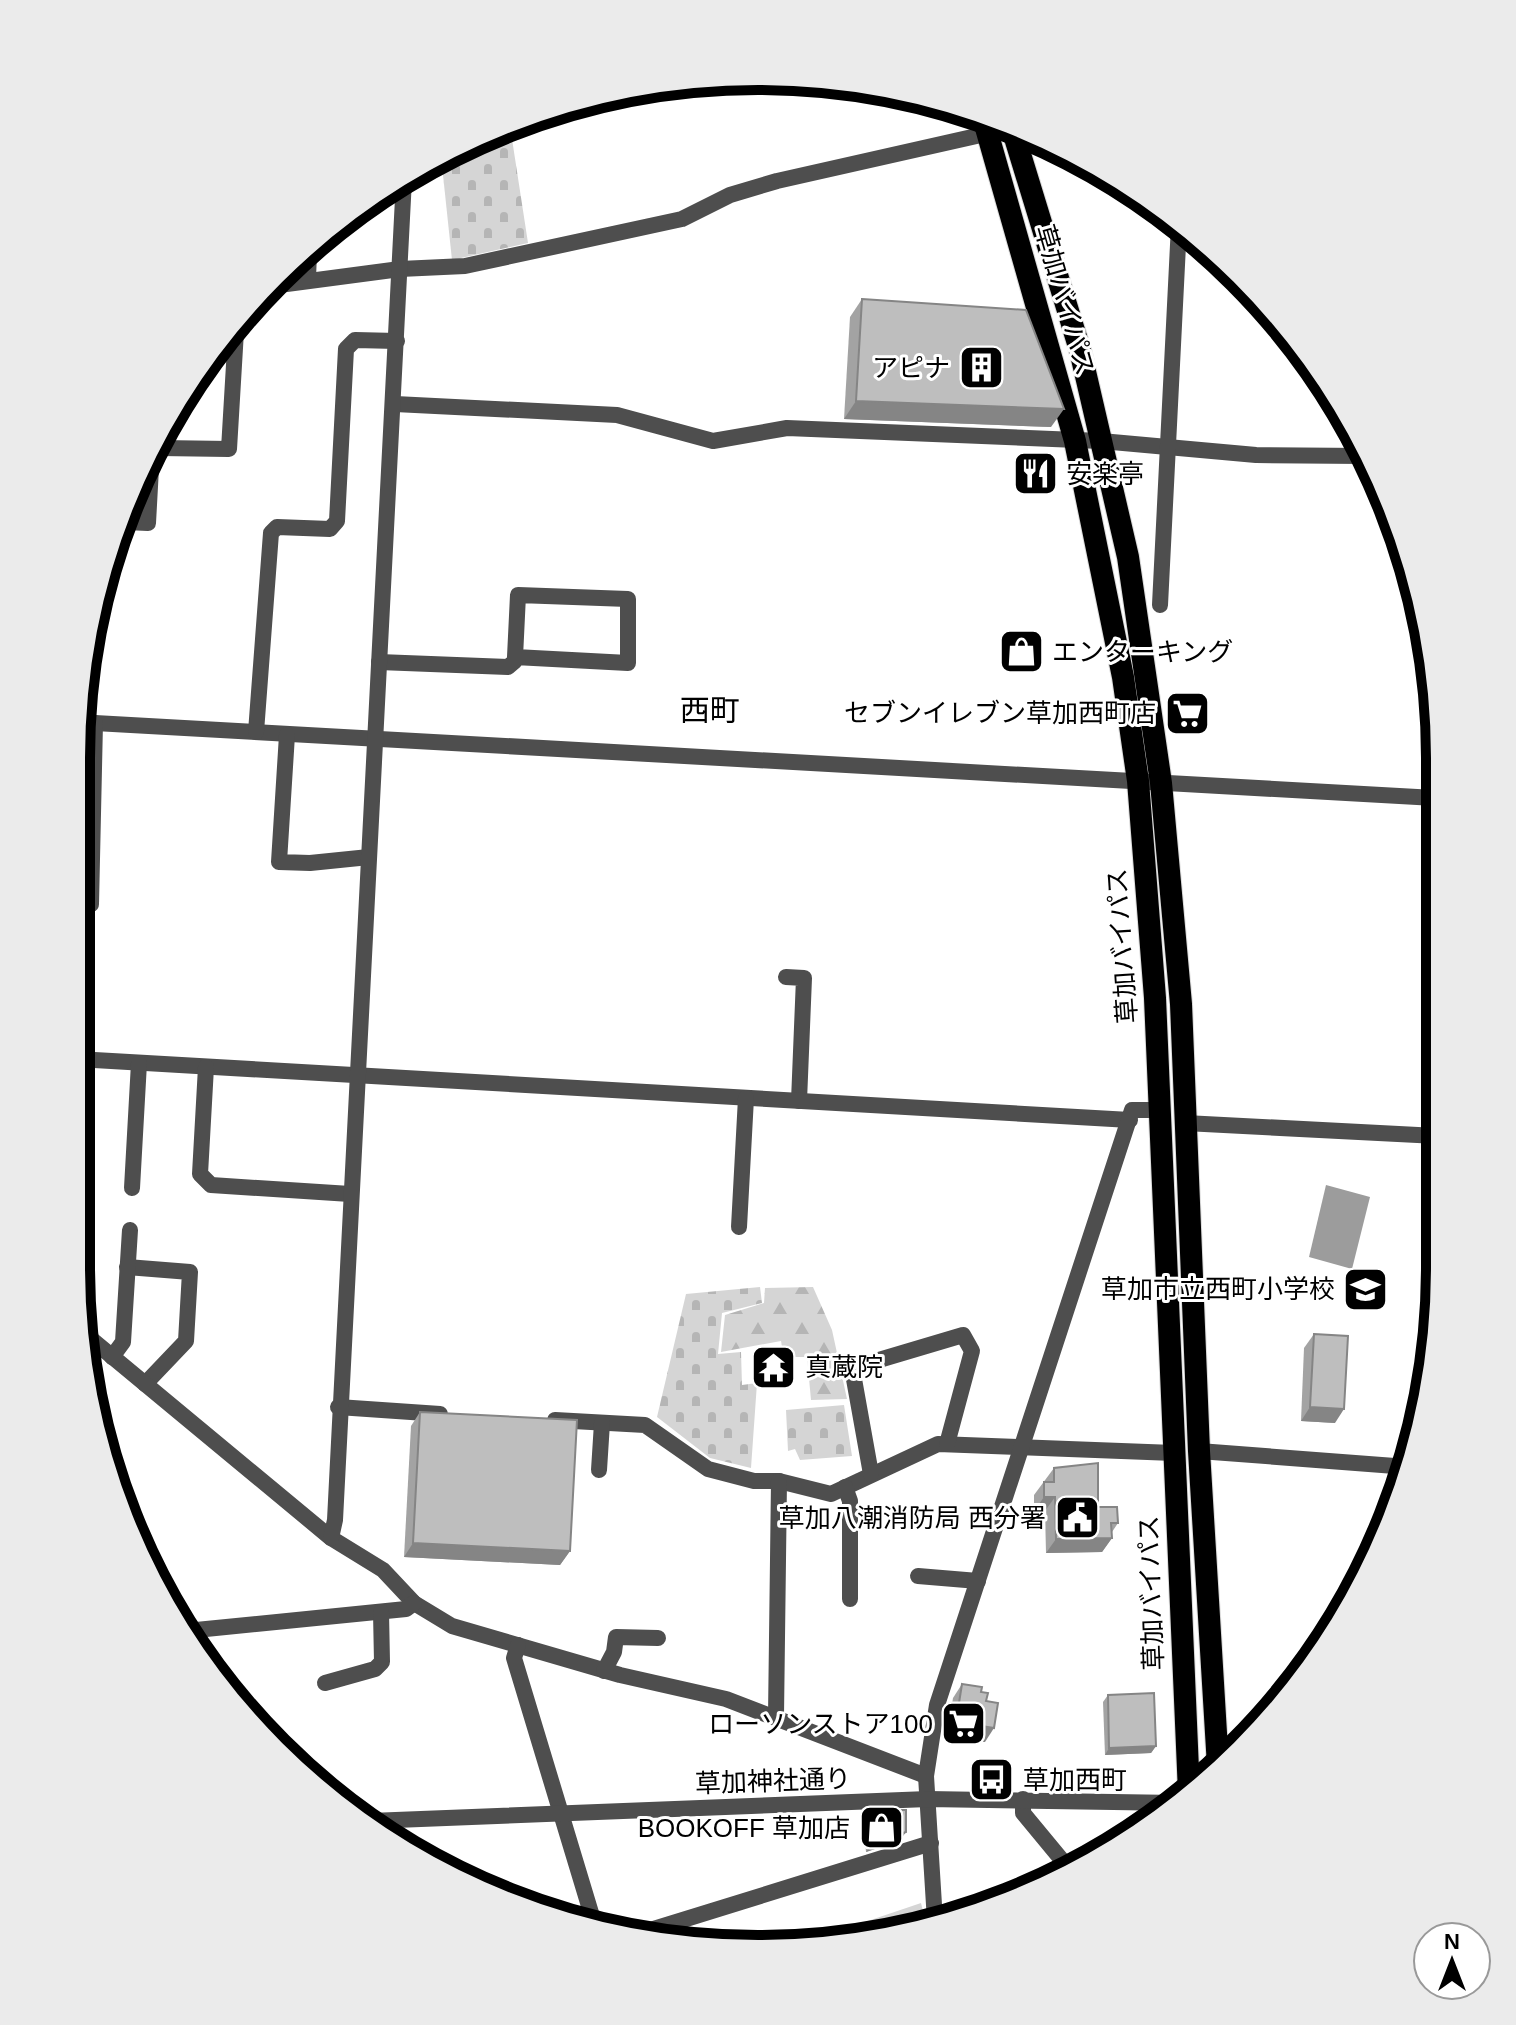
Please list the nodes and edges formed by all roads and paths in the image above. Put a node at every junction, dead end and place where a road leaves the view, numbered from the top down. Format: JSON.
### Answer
{"nodes":[{"id":1,"x":975,"y":126,"type":"edge"},
{"id":2,"x":987,"y":131,"type":"edge"},
{"id":3,"x":1016,"y":142,"type":"edge"},
{"id":4,"x":403,"y":192,"type":"edge"},
{"id":5,"x":1178,"y":239,"type":"edge"},
{"id":6,"x":309,"y":265,"type":"edge"},
{"id":7,"x":400,"y":269,"type":"junction"},
{"id":8,"x":308,"y":279,"type":"junction"},
{"id":9,"x":289,"y":283,"type":"edge"},
{"id":10,"x":397,"y":341,"type":"junction"},
{"id":11,"x":235,"y":342,"type":"edge"},
{"id":12,"x":395,"y":404,"type":"junction"},
{"id":13,"x":1075,"y":441,"type":"junction"},
{"id":14,"x":1101,"y":441,"type":"junction"},
{"id":15,"x":167,"y":448,"type":"edge"},
{"id":16,"x":1168,"y":448,"type":"junction"},
{"id":17,"x":1353,"y":456,"type":"edge"},
{"id":18,"x":150,"y":482,"type":"edge"},
{"id":19,"x":133,"y":522,"type":"edge"},
{"id":20,"x":1160,"y":605,"type":"dead end"},
{"id":21,"x":515,"y":657,"type":"junction"},
{"id":22,"x":379,"y":662,"type":"junction"},
{"id":23,"x":91,"y":723,"type":"edge"},
{"id":24,"x":95,"y":723,"type":"junction"},
{"id":25,"x":256,"y":732,"type":"junction"},
{"id":26,"x":287,"y":735,"type":"junction"},
{"id":27,"x":377,"y":740,"type":"junction"},
{"id":28,"x":1150,"y":782,"type":"junction"},
{"id":29,"x":1426,"y":797,"type":"edge"},
{"id":30,"x":369,"y":857,"type":"junction"},
{"id":31,"x":90,"y":904,"type":"edge"},
{"id":32,"x":786,"y":977,"type":"dead end"},
{"id":33,"x":90,"y":1060,"type":"edge"},
{"id":34,"x":139,"y":1063,"type":"junction"},
{"id":35,"x":206,"y":1067,"type":"junction"},
{"id":36,"x":359,"y":1074,"type":"junction"},
{"id":37,"x":746,"y":1098,"type":"junction"},
{"id":38,"x":799,"y":1101,"type":"junction"},
{"id":39,"x":1159,"y":1110,"type":"junction"},
{"id":40,"x":1130,"y":1120,"type":"junction"},
{"id":41,"x":1185,"y":1123,"type":"junction"},
{"id":42,"x":1426,"y":1135,"type":"edge"},
{"id":43,"x":132,"y":1188,"type":"dead end"},
{"id":44,"x":350,"y":1194,"type":"junction"},
{"id":45,"x":739,"y":1227,"type":"dead end"},
{"id":46,"x":130,"y":1230,"type":"dead end"},
{"id":47,"x":127,"y":1267,"type":"junction"},
{"id":48,"x":95,"y":1342,"type":"edge"},
{"id":49,"x":112,"y":1357,"type":"junction"},
{"id":50,"x":145,"y":1384,"type":"junction"},
{"id":51,"x":338,"y":1407,"type":"junction"},
{"id":52,"x":457,"y":1415,"type":"edge"},
{"id":53,"x":532,"y":1419,"type":"edge"},
{"id":54,"x":602,"y":1423,"type":"junction"},
{"id":55,"x":947,"y":1444,"type":"junction"},
{"id":56,"x":1021,"y":1448,"type":"junction"},
{"id":57,"x":1199,"y":1451,"type":"junction"},
{"id":58,"x":1174,"y":1453,"type":"junction"},
{"id":59,"x":1396,"y":1466,"type":"edge"},
{"id":60,"x":599,"y":1470,"type":"dead end"},
{"id":61,"x":871,"y":1474,"type":"junction"},
{"id":62,"x":779,"y":1481,"type":"junction"},
{"id":63,"x":845,"y":1487,"type":"junction"},
{"id":64,"x":331,"y":1538,"type":"junction"},
{"id":65,"x":918,"y":1576,"type":"dead end"},
{"id":66,"x":978,"y":1581,"type":"junction"},
{"id":67,"x":850,"y":1599,"type":"dead end"},
{"id":68,"x":414,"y":1603,"type":"junction"},
{"id":69,"x":381,"y":1612,"type":"junction"},
{"id":70,"x":198,"y":1630,"type":"edge"},
{"id":71,"x":658,"y":1638,"type":"dead end"},
{"id":72,"x":518,"y":1645,"type":"junction"},
{"id":73,"x":604,"y":1671,"type":"junction"},
{"id":74,"x":325,"y":1683,"type":"dead end"},
{"id":75,"x":776,"y":1716,"type":"junction"},
{"id":76,"x":1217,"y":1751,"type":"edge"},
{"id":77,"x":926,"y":1776,"type":"junction"},
{"id":78,"x":1188,"y":1777,"type":"edge"},
{"id":79,"x":928,"y":1799,"type":"junction"},
{"id":80,"x":1023,"y":1799,"type":"junction"},
{"id":81,"x":1157,"y":1802,"type":"edge"},
{"id":82,"x":562,"y":1813,"type":"junction"},
{"id":83,"x":385,"y":1820,"type":"edge"},
{"id":84,"x":931,"y":1843,"type":"junction"},
{"id":85,"x":1063,"y":1861,"type":"edge"},
{"id":86,"x":934,"y":1911,"type":"edge"},
{"id":87,"x":591,"y":1913,"type":"edge"},
{"id":88,"x":660,"y":1927,"type":"edge"}],
"edges":[{"from":1,"to":7,"type":"street"},
{"from":2,"to":13,"type":"highway","name":"草加バイパス"},
{"from":3,"to":14,"type":"highway","name":"草加バイパス"},
{"from":4,"to":7,"type":"street"},
{"from":5,"to":16,"type":"street"},
{"from":6,"to":8,"type":"street"},
{"from":7,"to":8,"type":"street"},
{"from":7,"to":10,"type":"street"},
{"from":8,"to":9,"type":"street"},
{"from":10,"to":12,"type":"street"},
{"from":10,"to":25,"type":"street"},
{"from":11,"to":15,"type":"street"},
{"from":12,"to":13,"type":"street"},
{"from":12,"to":22,"type":"street"},
{"from":13,"to":14,"type":"street"},
{"from":13,"to":28,"type":"highway","name":"草加バイパス"},
{"from":14,"to":16,"type":"street"},
{"from":14,"to":28,"type":"highway","name":"草加バイパス"},
{"from":16,"to":17,"type":"street"},
{"from":16,"to":20,"type":"street"},
{"from":18,"to":19,"type":"street"},
{"from":21,"to":21,"type":"street"},
{"from":21,"to":22,"type":"street"},
{"from":22,"to":27,"type":"street"},
{"from":23,"to":24,"type":"street"},
{"from":24,"to":25,"type":"street"},
{"from":24,"to":31,"type":"street"},
{"from":25,"to":26,"type":"street"},
{"from":26,"to":27,"type":"street"},
{"from":26,"to":30,"type":"street"},
{"from":27,"to":28,"type":"street"},
{"from":27,"to":30,"type":"street"},
{"from":28,"to":29,"type":"street"},
{"from":28,"to":39,"type":"highway","name":"草加バイパス"},
{"from":28,"to":41,"type":"highway","name":"草加バイパス"},
{"from":30,"to":36,"type":"street"},
{"from":32,"to":38,"type":"street"},
{"from":33,"to":34,"type":"street"},
{"from":34,"to":35,"type":"street"},
{"from":34,"to":43,"type":"street"},
{"from":35,"to":36,"type":"street"},
{"from":35,"to":44,"type":"street"},
{"from":36,"to":37,"type":"street"},
{"from":36,"to":44,"type":"street"},
{"from":37,"to":38,"type":"street"},
{"from":37,"to":45,"type":"street"},
{"from":38,"to":40,"type":"street"},
{"from":39,"to":40,"type":"street"},
{"from":39,"to":58,"type":"highway","name":"草加バイパス"},
{"from":40,"to":56,"type":"street"},
{"from":41,"to":42,"type":"street"},
{"from":41,"to":57,"type":"highway","name":"草加バイパス"},
{"from":44,"to":51,"type":"street"},
{"from":46,"to":47,"type":"street"},
{"from":47,"to":49,"type":"street"},
{"from":47,"to":50,"type":"street"},
{"from":48,"to":49,"type":"street"},
{"from":49,"to":50,"type":"street"},
{"from":50,"to":64,"type":"street"},
{"from":51,"to":52,"type":"street"},
{"from":51,"to":64,"type":"street"},
{"from":53,"to":54,"type":"street"},
{"from":54,"to":60,"type":"street"},
{"from":54,"to":62,"type":"street"},
{"from":55,"to":56,"type":"street"},
{"from":55,"to":61,"type":"street"},
{"from":55,"to":61,"type":"street"},
{"from":56,"to":58,"type":"street"},
{"from":56,"to":66,"type":"street"},
{"from":57,"to":59,"type":"street"},
{"from":57,"to":76,"type":"highway","name":"草加バイパス"},
{"from":58,"to":78,"type":"highway","name":"草加バイパス"},
{"from":61,"to":63,"type":"street"},
{"from":62,"to":63,"type":"street"},
{"from":62,"to":75,"type":"street"},
{"from":63,"to":67,"type":"street"},
{"from":64,"to":68,"type":"street"},
{"from":65,"to":66,"type":"street"},
{"from":66,"to":77,"type":"street"},
{"from":68,"to":69,"type":"street"},
{"from":68,"to":72,"type":"street"},
{"from":69,"to":70,"type":"street"},
{"from":69,"to":74,"type":"street"},
{"from":71,"to":73,"type":"street"},
{"from":72,"to":73,"type":"street"},
{"from":72,"to":82,"type":"street"},
{"from":73,"to":75,"type":"street"},
{"from":75,"to":77,"type":"street"},
{"from":77,"to":79,"type":"street"},
{"from":79,"to":80,"type":"street","name":"草加神社通り"},
{"from":79,"to":82,"type":"street","name":"草加神社通り"},
{"from":79,"to":84,"type":"street"},
{"from":80,"to":81,"type":"street","name":"草加神社通り"},
{"from":80,"to":85,"type":"street"},
{"from":82,"to":83,"type":"street","name":"草加神社通り"},
{"from":82,"to":87,"type":"street"},
{"from":84,"to":86,"type":"street"},
{"from":84,"to":88,"type":"street"}]}
